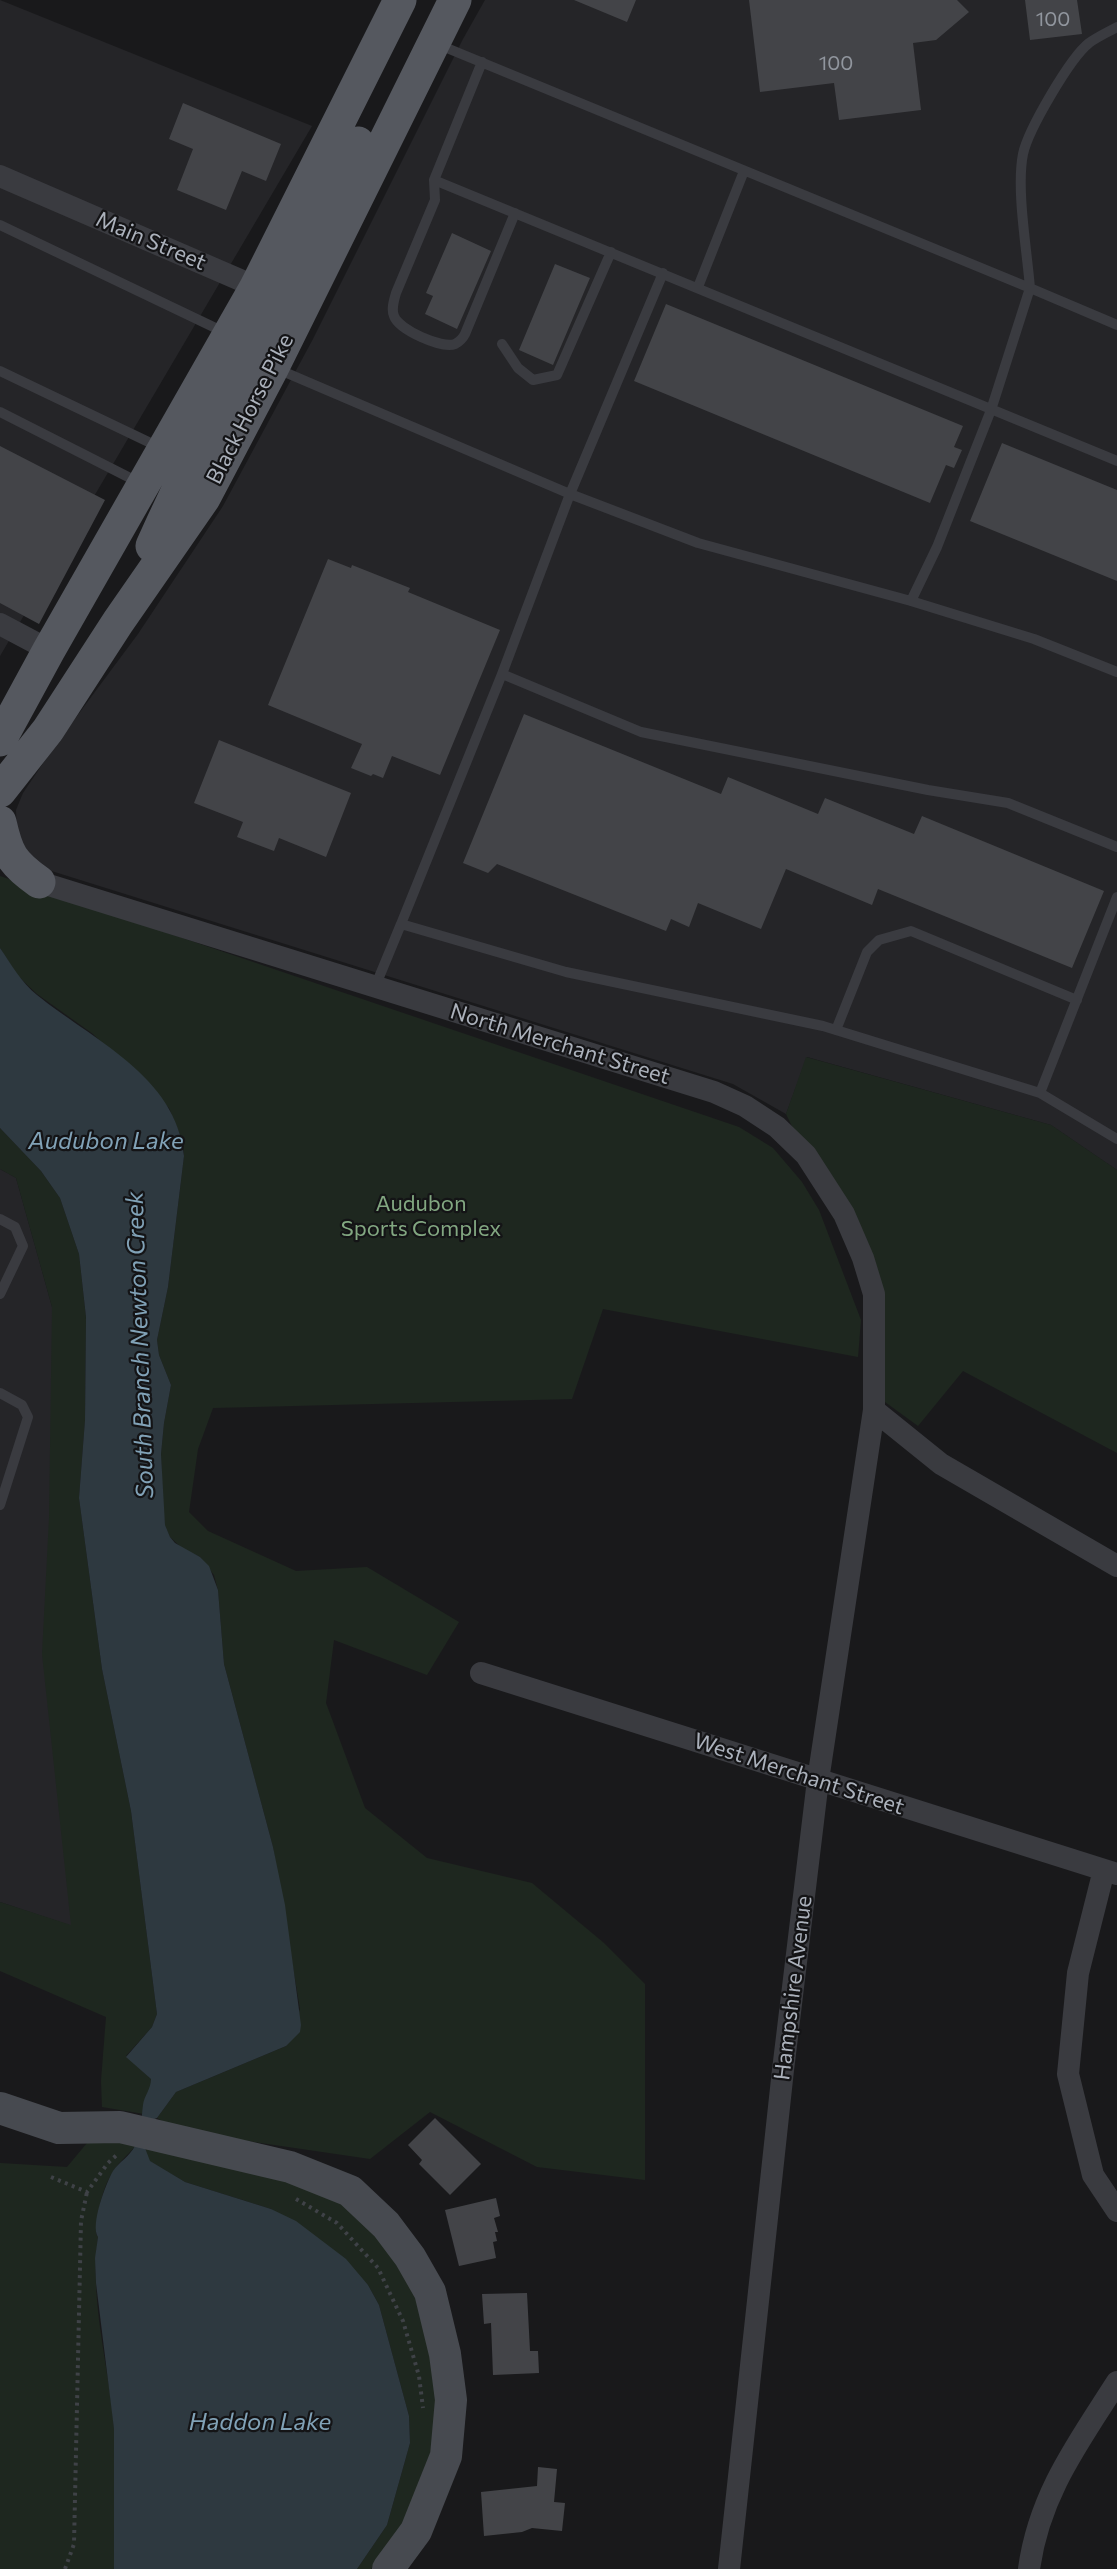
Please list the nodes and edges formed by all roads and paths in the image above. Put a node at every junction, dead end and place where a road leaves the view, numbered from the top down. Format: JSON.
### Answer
{"nodes":[{"id":1,"x":400,"y":0,"type":"edge"},
{"id":2,"x":431,"y":0,"type":"edge"},
{"id":3,"x":455,"y":0,"type":"edge"},
{"id":4,"x":1117,"y":27,"type":"edge"},
{"id":5,"x":433,"y":42,"type":"junction"},
{"id":6,"x":482,"y":62,"type":"junction"},
{"id":7,"x":744,"y":171,"type":"junction"},
{"id":8,"x":0,"y":176,"type":"edge"},
{"id":9,"x":434,"y":180,"type":"junction"},
{"id":10,"x":515,"y":213,"type":"junction"},
{"id":11,"x":0,"y":225,"type":"edge"},
{"id":12,"x":611,"y":252,"type":"junction"},
{"id":13,"x":663,"y":273,"type":"junction"},
{"id":14,"x":698,"y":287,"type":"junction"},
{"id":15,"x":1030,"y":288,"type":"junction"},
{"id":16,"x":279,"y":297,"type":"junction"},
{"id":17,"x":1117,"y":325,"type":"edge"},
{"id":18,"x":502,"y":344,"type":"dead end"},
{"id":19,"x":246,"y":350,"type":"junction"},
{"id":20,"x":0,"y":371,"type":"edge"},
{"id":21,"x":992,"y":410,"type":"junction"},
{"id":22,"x":0,"y":412,"type":"edge"},
{"id":23,"x":163,"y":449,"type":"junction"},
{"id":24,"x":1117,"y":460,"type":"edge"},
{"id":25,"x":143,"y":484,"type":"junction"},
{"id":26,"x":570,"y":494,"type":"junction"},
{"id":27,"x":911,"y":601,"type":"junction"},
{"id":28,"x":0,"y":624,"type":"edge"},
{"id":29,"x":49,"y":650,"type":"junction"},
{"id":30,"x":1117,"y":672,"type":"edge"},
{"id":31,"x":502,"y":674,"type":"junction"},
{"id":32,"x":0,"y":740,"type":"edge"},
{"id":33,"x":3,"y":787,"type":"edge"},
{"id":34,"x":0,"y":816,"type":"edge"},
{"id":35,"x":0,"y":822,"type":"edge"},
{"id":36,"x":1117,"y":847,"type":"edge"},
{"id":37,"x":39,"y":882,"type":"junction"},
{"id":38,"x":0,"y":883,"type":"edge"},
{"id":39,"x":1117,"y":897,"type":"edge"},
{"id":40,"x":401,"y":924,"type":"junction"},
{"id":41,"x":375,"y":987,"type":"junction"},
{"id":42,"x":1077,"y":1000,"type":"junction"},
{"id":43,"x":836,"y":1030,"type":"junction"},
{"id":44,"x":1040,"y":1093,"type":"junction"},
{"id":45,"x":1117,"y":1139,"type":"edge"},
{"id":46,"x":0,"y":1219,"type":"edge"},
{"id":47,"x":0,"y":1294,"type":"edge"},
{"id":48,"x":0,"y":1393,"type":"edge"},
{"id":49,"x":874,"y":1410,"type":"junction"},
{"id":50,"x":0,"y":1505,"type":"edge"},
{"id":51,"x":1117,"y":1566,"type":"edge"},
{"id":52,"x":481,"y":1673,"type":"dead end"},
{"id":53,"x":818,"y":1780,"type":"junction"},
{"id":54,"x":1111,"y":1872,"type":"edge"},
{"id":55,"x":0,"y":2108,"type":"edge"},
{"id":56,"x":122,"y":2138,"type":"junction"},
{"id":57,"x":51,"y":2177,"type":"dead end"},
{"id":58,"x":87,"y":2192,"type":"junction"},
{"id":59,"x":293,"y":2197,"type":"dead end"},
{"id":60,"x":1117,"y":2211,"type":"edge"},
{"id":61,"x":1117,"y":2382,"type":"edge"},
{"id":62,"x":424,"y":2418,"type":"dead end"},
{"id":63,"x":65,"y":2569,"type":"edge"},
{"id":64,"x":388,"y":2569,"type":"edge"},
{"id":65,"x":729,"y":2569,"type":"edge"},
{"id":66,"x":1029,"y":2569,"type":"edge"}],
"edges":[{"from":1,"to":16,"type":"main road","name":"Black Horse Pike"},
{"from":2,"to":16,"type":"main road"},
{"from":3,"to":5,"type":"main road","name":"Black Horse Pike"},
{"from":4,"to":15,"type":"lane"},
{"from":5,"to":6,"type":"lane"},
{"from":5,"to":16,"type":"main road","name":"Black Horse Pike"},
{"from":6,"to":7,"type":"lane"},
{"from":6,"to":9,"type":"lane"},
{"from":7,"to":14,"type":"lane"},
{"from":7,"to":15,"type":"lane"},
{"from":8,"to":16,"type":"street","name":"Main Street"},
{"from":9,"to":10,"type":"lane"},
{"from":9,"to":10,"type":"lane"},
{"from":10,"to":12,"type":"lane"},
{"from":11,"to":19,"type":"lane"},
{"from":12,"to":13,"type":"lane"},
{"from":12,"to":18,"type":"lane"},
{"from":13,"to":14,"type":"lane"},
{"from":13,"to":26,"type":"lane"},
{"from":14,"to":21,"type":"lane"},
{"from":15,"to":17,"type":"lane"},
{"from":15,"to":21,"type":"lane"},
{"from":16,"to":19,"type":"main road","name":"Black Horse Pike"},
{"from":16,"to":19,"type":"main road"},
{"from":19,"to":23,"type":"main road","name":"Black Horse Pike"},
{"from":19,"to":26,"type":"lane"},
{"from":19,"to":33,"type":"main road","name":"Black Horse Pike"},
{"from":20,"to":23,"type":"lane"},
{"from":21,"to":24,"type":"lane"},
{"from":21,"to":27,"type":"lane"},
{"from":22,"to":25,"type":"lane"},
{"from":23,"to":25,"type":"main road","name":"Black Horse Pike"},
{"from":25,"to":29,"type":"main road","name":"Black Horse Pike"},
{"from":26,"to":27,"type":"lane"},
{"from":26,"to":31,"type":"lane"},
{"from":27,"to":30,"type":"lane"},
{"from":28,"to":29,"type":"street"},
{"from":29,"to":32,"type":"main road","name":"Black Horse Pike"},
{"from":31,"to":36,"type":"lane"},
{"from":31,"to":40,"type":"lane"},
{"from":33,"to":34,"type":"main road"},
{"from":35,"to":37,"type":"main road"},
{"from":37,"to":38,"type":"main road"},
{"from":37,"to":41,"type":"street","name":"North Merchant Street"},
{"from":39,"to":42,"type":"lane"},
{"from":40,"to":41,"type":"lane"},
{"from":40,"to":43,"type":"lane"},
{"from":41,"to":49,"type":"street","name":"North Merchant Street"},
{"from":42,"to":43,"type":"lane"},
{"from":42,"to":44,"type":"lane"},
{"from":43,"to":44,"type":"lane"},
{"from":44,"to":45,"type":"lane"},
{"from":46,"to":47,"type":"lane"},
{"from":48,"to":50,"type":"lane"},
{"from":49,"to":51,"type":"street"},
{"from":49,"to":53,"type":"street","name":"Hampshire Avenue"},
{"from":52,"to":53,"type":"street","name":"West Merchant Street"},
{"from":53,"to":54,"type":"street","name":"West Merchant Street"},
{"from":53,"to":65,"type":"street","name":"Hampshire Avenue"},
{"from":54,"to":60,"type":"street"},
{"from":55,"to":56,"type":"street"},
{"from":56,"to":58,"type":"path"},
{"from":56,"to":64,"type":"street"},
{"from":57,"to":58,"type":"path"},
{"from":58,"to":63,"type":"path"},
{"from":59,"to":62,"type":"path"},
{"from":61,"to":66,"type":"street"}]}
